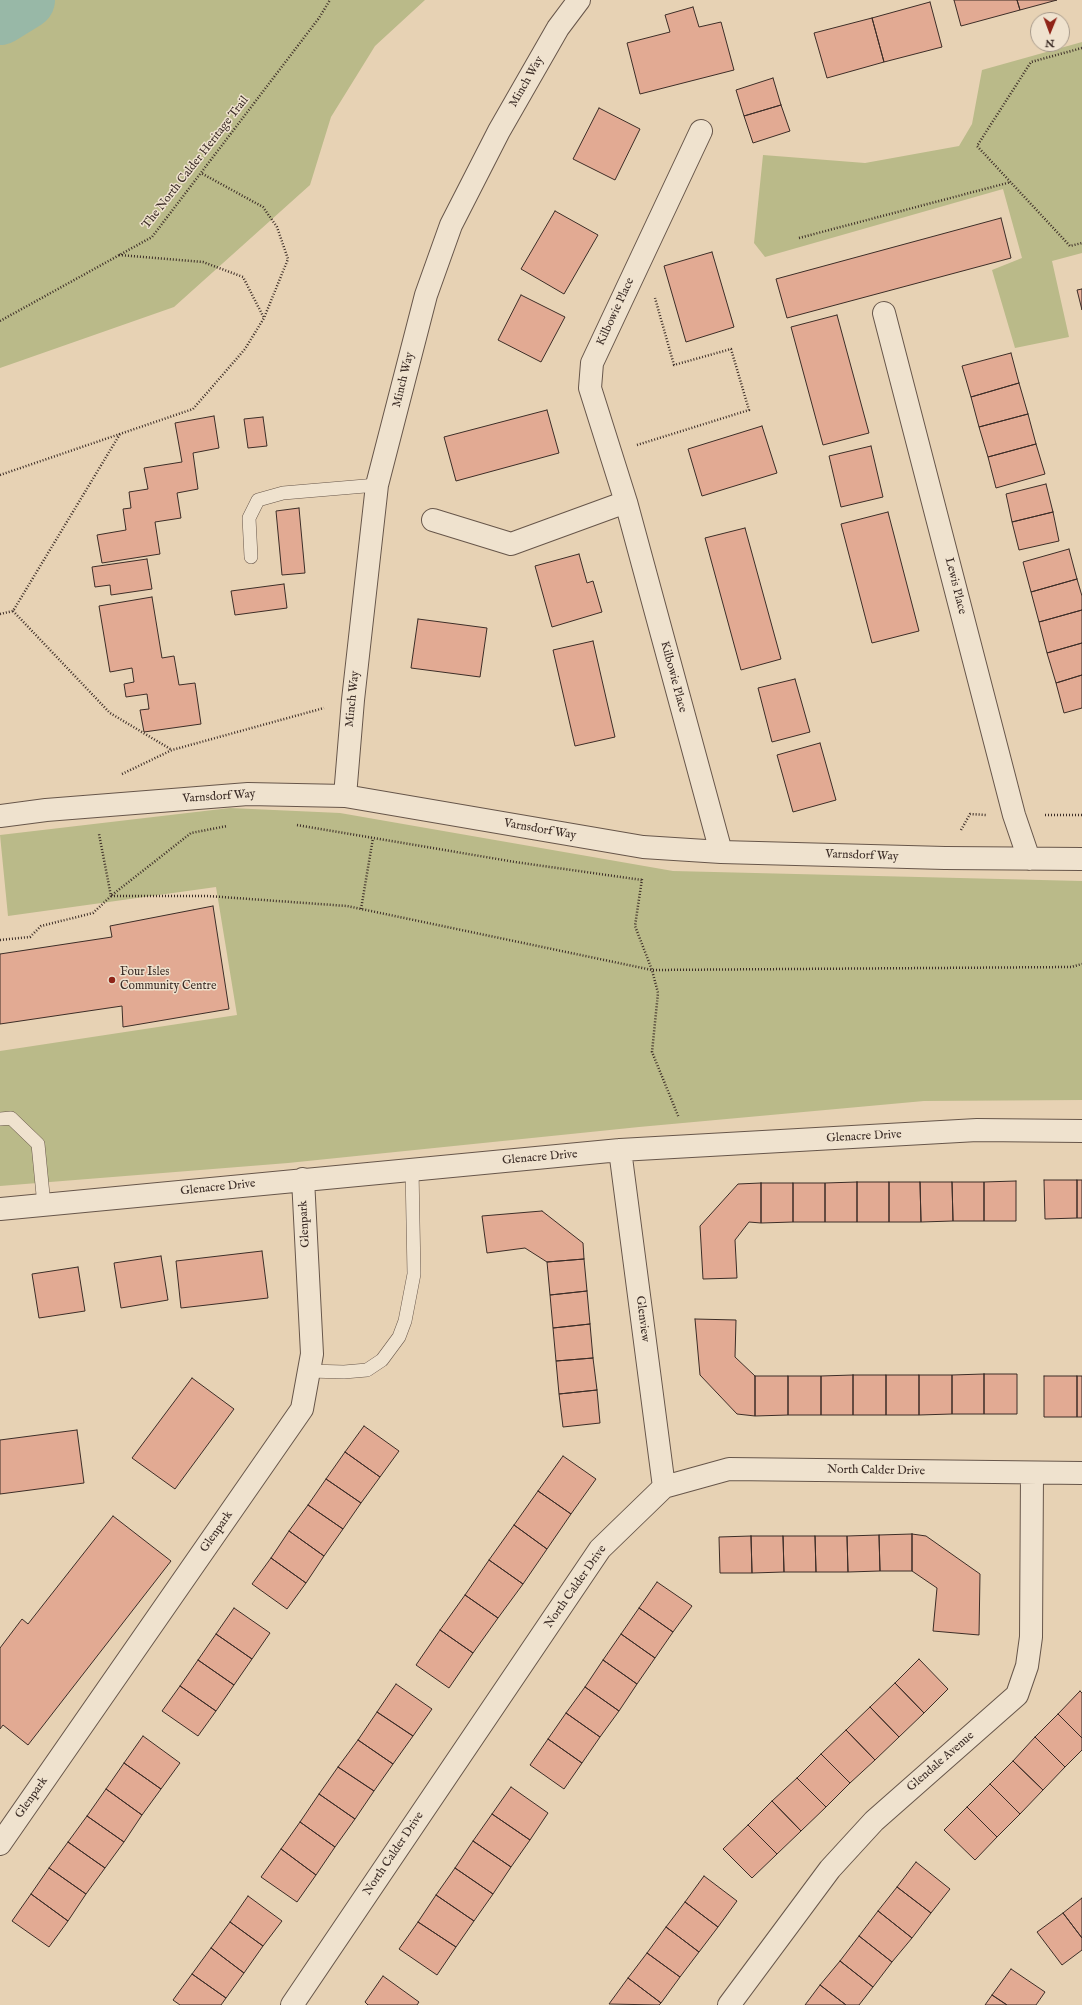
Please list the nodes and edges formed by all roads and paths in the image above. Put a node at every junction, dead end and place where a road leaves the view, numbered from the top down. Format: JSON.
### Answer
{"nodes":[{"id":1,"x":330,"y":0,"type":"edge"},
{"id":2,"x":579,"y":0,"type":"edge"},
{"id":3,"x":1082,"y":48,"type":"edge"},
{"id":4,"x":701,"y":131,"type":"dead end"},
{"id":5,"x":201,"y":173,"type":"junction"},
{"id":6,"x":1011,"y":182,"type":"junction"},
{"id":7,"x":799,"y":238,"type":"dead end"},
{"id":8,"x":1082,"y":243,"type":"edge"},
{"id":9,"x":119,"y":255,"type":"junction"},
{"id":10,"x":643,"y":255,"type":"junction"},
{"id":11,"x":884,"y":313,"type":"dead end"},
{"id":12,"x":264,"y":318,"type":"junction"},
{"id":13,"x":0,"y":321,"type":"edge"},
{"id":14,"x":120,"y":434,"type":"junction"},
{"id":15,"x":611,"y":453,"type":"junction"},
{"id":16,"x":0,"y":475,"type":"edge"},
{"id":17,"x":377,"y":485,"type":"junction"},
{"id":18,"x":626,"y":502,"type":"junction"},
{"id":19,"x":433,"y":520,"type":"dead end"},
{"id":20,"x":251,"y":557,"type":"dead end"},
{"id":21,"x":13,"y":611,"type":"junction"},
{"id":22,"x":0,"y":614,"type":"edge"},
{"id":23,"x":353,"y":700,"type":"junction"},
{"id":24,"x":172,"y":750,"type":"junction"},
{"id":25,"x":116,"y":777,"type":"dead end"},
{"id":26,"x":345,"y":796,"type":"junction"},
{"id":27,"x":94,"y":806,"type":"junction"},
{"id":28,"x":0,"y":816,"type":"edge"},
{"id":29,"x":290,"y":825,"type":"dead end"},
{"id":30,"x":229,"y":826,"type":"dead end"},
{"id":31,"x":373,"y":838,"type":"junction"},
{"id":32,"x":643,"y":847,"type":"junction"},
{"id":33,"x":721,"y":852,"type":"junction"},
{"id":34,"x":1030,"y":858,"type":"junction"},
{"id":35,"x":1082,"y":859,"type":"edge"},
{"id":36,"x":642,"y":880,"type":"junction"},
{"id":37,"x":112,"y":896,"type":"junction"},
{"id":38,"x":361,"y":909,"type":"junction"},
{"id":39,"x":0,"y":940,"type":"edge"},
{"id":40,"x":1082,"y":964,"type":"edge"},
{"id":41,"x":652,"y":970,"type":"junction"},
{"id":42,"x":0,"y":1119,"type":"edge"},
{"id":43,"x":1082,"y":1131,"type":"edge"},
{"id":44,"x":690,"y":1147,"type":"junction"},
{"id":45,"x":620,"y":1150,"type":"junction"},
{"id":46,"x":412,"y":1169,"type":"junction"},
{"id":47,"x":303,"y":1179,"type":"junction"},
{"id":48,"x":44,"y":1205,"type":"junction"},
{"id":49,"x":0,"y":1209,"type":"edge"},
{"id":50,"x":309,"y":1371,"type":"junction"},
{"id":51,"x":1082,"y":1473,"type":"edge"},
{"id":52,"x":1032,"y":1474,"type":"junction"},
{"id":53,"x":664,"y":1487,"type":"junction"},
{"id":54,"x":0,"y":1844,"type":"edge"},
{"id":55,"x":292,"y":2005,"type":"edge"},
{"id":56,"x":729,"y":2005,"type":"edge"}],
"edges":[{"from":1,"to":5,"type":"path","name":"The North Calder Heritage Trail"},
{"from":2,"to":17,"type":"street","name":"Minch Way"},
{"from":3,"to":6,"type":"path"},
{"from":4,"to":10,"type":"street","name":"Kilbowie Place"},
{"from":5,"to":9,"type":"path","name":"The North Calder Heritage Trail"},
{"from":5,"to":12,"type":"path"},
{"from":6,"to":7,"type":"path"},
{"from":6,"to":8,"type":"path"},
{"from":9,"to":12,"type":"path"},
{"from":9,"to":13,"type":"path","name":"The North Calder Heritage Trail"},
{"from":10,"to":15,"type":"street","name":"Kilbowie Place"},
{"from":10,"to":15,"type":"path"},
{"from":11,"to":34,"type":"street","name":"Lewis Place"},
{"from":12,"to":14,"type":"path"},
{"from":14,"to":16,"type":"path"},
{"from":14,"to":21,"type":"path"},
{"from":15,"to":18,"type":"street","name":"Kilbowie Place"},
{"from":17,"to":20,"type":"lane"},
{"from":17,"to":23,"type":"street","name":"Minch Way"},
{"from":18,"to":19,"type":"street"},
{"from":18,"to":33,"type":"street","name":"Kilbowie Place"},
{"from":21,"to":22,"type":"path"},
{"from":21,"to":24,"type":"path"},
{"from":23,"to":24,"type":"path"},
{"from":23,"to":26,"type":"street","name":"Minch Way"},
{"from":24,"to":25,"type":"path"},
{"from":26,"to":27,"type":"street","name":"Varnsdorf Way"},
{"from":26,"to":32,"type":"street","name":"Varnsdorf Way"},
{"from":27,"to":28,"type":"street","name":"Varnsdorf Way"},
{"from":27,"to":37,"type":"path"},
{"from":29,"to":31,"type":"path"},
{"from":30,"to":37,"type":"path"},
{"from":31,"to":36,"type":"path"},
{"from":31,"to":38,"type":"path"},
{"from":32,"to":33,"type":"street","name":"Varnsdorf Way"},
{"from":32,"to":36,"type":"path"},
{"from":33,"to":34,"type":"street","name":"Varnsdorf Way"},
{"from":34,"to":35,"type":"street","name":"Varnsdorf Way"},
{"from":36,"to":41,"type":"path"},
{"from":37,"to":38,"type":"path"},
{"from":37,"to":39,"type":"path"},
{"from":38,"to":41,"type":"path"},
{"from":40,"to":41,"type":"path"},
{"from":41,"to":44,"type":"path"},
{"from":42,"to":48,"type":"lane"},
{"from":43,"to":44,"type":"street","name":"Glenacre Drive"},
{"from":44,"to":45,"type":"street","name":"Glenacre Drive"},
{"from":45,"to":46,"type":"street","name":"Glenacre Drive"},
{"from":45,"to":53,"type":"street","name":"Glenview"},
{"from":46,"to":47,"type":"street","name":"Glenacre Drive"},
{"from":46,"to":50,"type":"lane"},
{"from":47,"to":48,"type":"street","name":"Glenacre Drive"},
{"from":47,"to":50,"type":"street","name":"Glenpark"},
{"from":48,"to":49,"type":"street","name":"Glenacre Drive"},
{"from":50,"to":54,"type":"street","name":"Glenpark"},
{"from":51,"to":52,"type":"street","name":"North Calder Drive"},
{"from":52,"to":53,"type":"street","name":"North Calder Drive"},
{"from":52,"to":56,"type":"street","name":"Glendale Avenue"},
{"from":53,"to":55,"type":"street","name":"North Calder Drive"}]}
